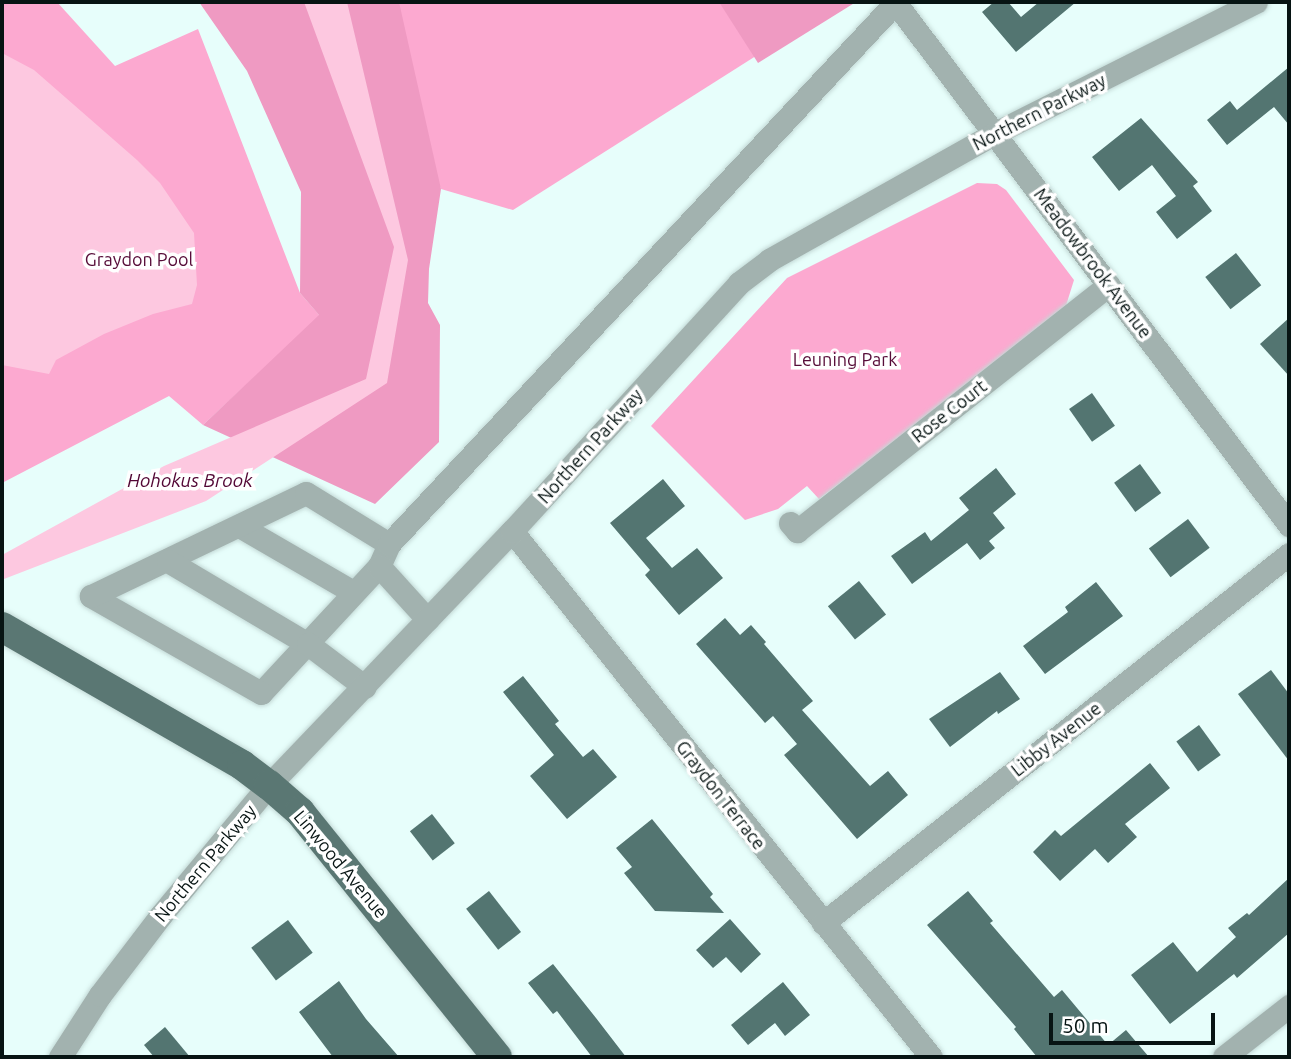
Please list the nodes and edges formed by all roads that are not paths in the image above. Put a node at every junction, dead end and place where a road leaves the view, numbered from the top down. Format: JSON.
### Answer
{"nodes":[{"id":1,"x":896,"y":2,"type":"edge"},
{"id":2,"x":1255,"y":2,"type":"edge"},
{"id":3,"x":995,"y":133,"type":"junction"},
{"id":4,"x":1109,"y":285,"type":"junction"},
{"id":5,"x":790,"y":523,"type":"dead end"},
{"id":6,"x":1289,"y":525,"type":"edge"},
{"id":7,"x":241,"y":527,"type":"junction"},
{"id":8,"x":512,"y":531,"type":"junction"},
{"id":9,"x":389,"y":544,"type":"junction"},
{"id":10,"x":1289,"y":554,"type":"edge"},
{"id":11,"x":168,"y":561,"type":"junction"},
{"id":12,"x":379,"y":566,"type":"junction"},
{"id":13,"x":353,"y":592,"type":"junction"},
{"id":14,"x":427,"y":619,"type":"junction"},
{"id":15,"x":8,"y":632,"type":"edge"},
{"id":16,"x":308,"y":644,"type":"junction"},
{"id":17,"x":365,"y":687,"type":"junction"},
{"id":18,"x":269,"y":785,"type":"junction"},
{"id":19,"x":823,"y":923,"type":"junction"},
{"id":20,"x":1289,"y":1006,"type":"edge"},
{"id":21,"x":64,"y":1055,"type":"edge"},
{"id":22,"x":497,"y":1057,"type":"edge"},
{"id":23,"x":931,"y":1057,"type":"edge"},
{"id":24,"x":1224,"y":1057,"type":"edge"}],
"edges":[{"from":1,"to":3,"type":"street","name":"Meadowbrook Avenue"},
{"from":1,"to":9,"type":"street"},
{"from":2,"to":3,"type":"street","name":"Northern Parkway"},
{"from":3,"to":4,"type":"street","name":"Meadowbrook Avenue"},
{"from":3,"to":8,"type":"street","name":"Northern Parkway"},
{"from":4,"to":5,"type":"street","name":"Rose Court"},
{"from":4,"to":6,"type":"street","name":"Meadowbrook Avenue"},
{"from":7,"to":9,"type":"street"},
{"from":7,"to":11,"type":"street"},
{"from":7,"to":13,"type":"street"},
{"from":8,"to":14,"type":"street","name":"Northern Parkway"},
{"from":8,"to":19,"type":"street","name":"Graydon Terrace"},
{"from":9,"to":12,"type":"street"},
{"from":10,"to":19,"type":"street","name":"Libby Avenue"},
{"from":11,"to":16,"type":"street"},
{"from":11,"to":16,"type":"street"},
{"from":12,"to":13,"type":"street"},
{"from":12,"to":14,"type":"street"},
{"from":13,"to":16,"type":"street"},
{"from":14,"to":17,"type":"street","name":"Northern Parkway"},
{"from":15,"to":18,"type":"main road","name":"Linwood Avenue"},
{"from":16,"to":17,"type":"street"},
{"from":17,"to":18,"type":"street","name":"Northern Parkway"},
{"from":18,"to":21,"type":"street","name":"Northern Parkway"},
{"from":18,"to":22,"type":"main road","name":"Linwood Avenue"},
{"from":19,"to":23,"type":"street","name":"Graydon Terrace"},
{"from":20,"to":24,"type":"street"}]}
